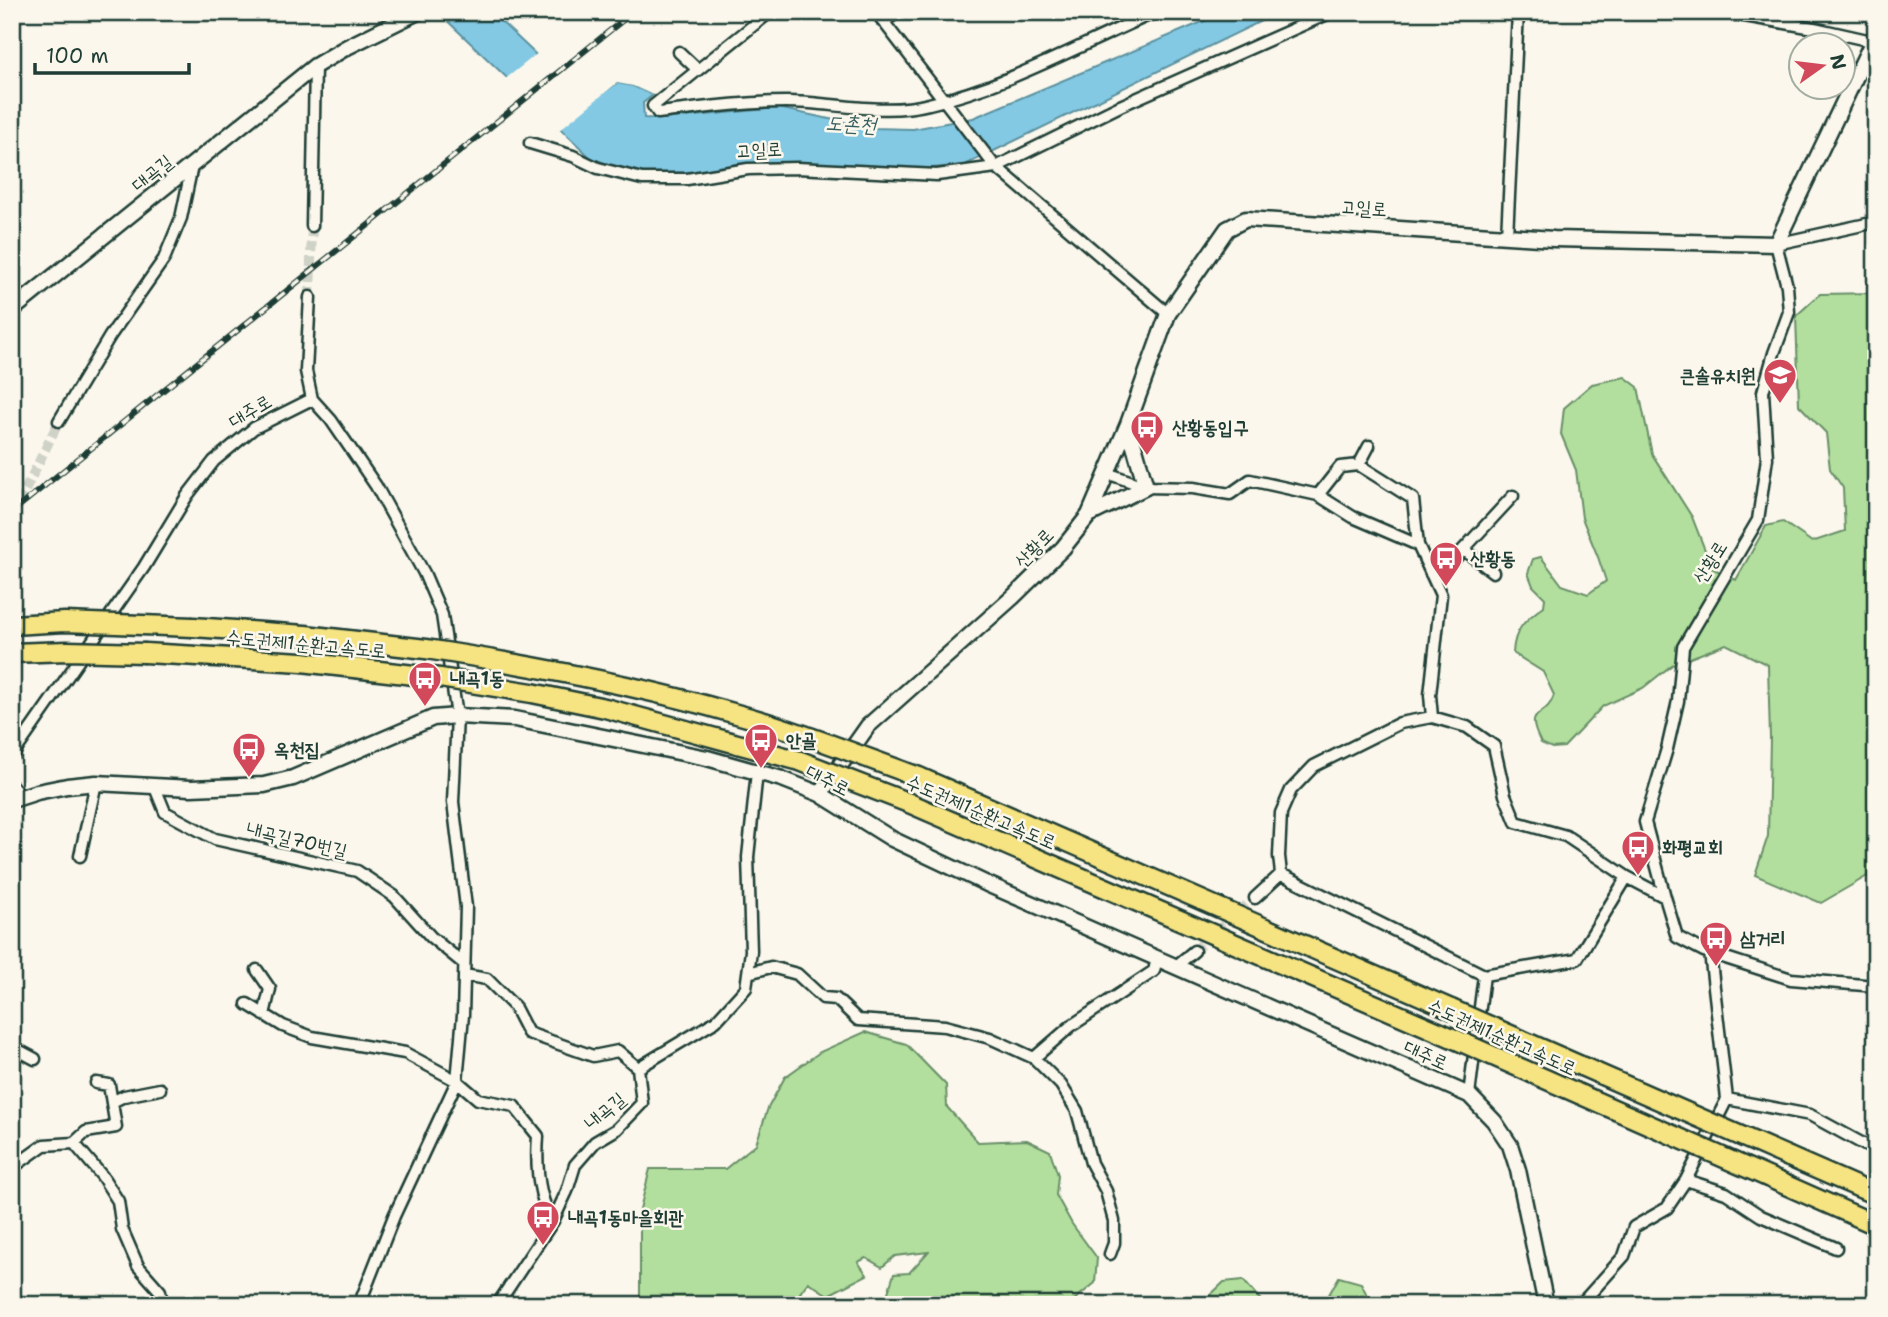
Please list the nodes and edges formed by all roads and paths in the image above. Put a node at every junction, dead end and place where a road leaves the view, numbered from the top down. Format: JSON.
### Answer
{"nodes":[{"id":1,"x":770,"y":12,"type":"edge"},
{"id":2,"x":876,"y":12,"type":"edge"},
{"id":3,"x":898,"y":12,"type":"edge"},
{"id":4,"x":1156,"y":12,"type":"edge"},
{"id":5,"x":1332,"y":12,"type":"edge"},
{"id":6,"x":1518,"y":12,"type":"edge"},
{"id":7,"x":1721,"y":12,"type":"edge"},
{"id":8,"x":417,"y":13,"type":"edge"},
{"id":9,"x":883,"y":22,"type":"junction"},
{"id":10,"x":1874,"y":39,"type":"edge"},
{"id":11,"x":679,"y":52,"type":"dead end"},
{"id":12,"x":315,"y":66,"type":"junction"},
{"id":13,"x":698,"y":70,"type":"junction"},
{"id":14,"x":944,"y":102,"type":"junction"},
{"id":15,"x":530,"y":143,"type":"dead end"},
{"id":16,"x":192,"y":166,"type":"junction"},
{"id":17,"x":995,"y":166,"type":"junction"},
{"id":18,"x":1876,"y":222,"type":"edge"},
{"id":19,"x":312,"y":226,"type":"tunnel mouth"},
{"id":20,"x":1507,"y":236,"type":"junction"},
{"id":21,"x":1776,"y":244,"type":"junction"},
{"id":22,"x":310,"y":297,"type":"tunnel mouth"},
{"id":23,"x":12,"y":310,"type":"edge"},
{"id":24,"x":1168,"y":314,"type":"junction"},
{"id":25,"x":312,"y":399,"type":"junction"},
{"id":26,"x":59,"y":421,"type":"tunnel mouth"},
{"id":27,"x":1128,"y":424,"type":"junction"},
{"id":28,"x":1369,"y":446,"type":"dead end"},
{"id":29,"x":1359,"y":465,"type":"junction"},
{"id":30,"x":1107,"y":473,"type":"junction"},
{"id":31,"x":1146,"y":487,"type":"junction"},
{"id":32,"x":1318,"y":495,"type":"junction"},
{"id":33,"x":1513,"y":496,"type":"dead end"},
{"id":34,"x":1089,"y":515,"type":"junction"},
{"id":35,"x":1418,"y":545,"type":"junction"},
{"id":36,"x":1464,"y":550,"type":"junction"},
{"id":37,"x":1493,"y":572,"type":"dead end"},
{"id":38,"x":1431,"y":573,"type":"junction"},
{"id":39,"x":12,"y":625,"type":"edge"},
{"id":40,"x":12,"y":653,"type":"edge"},
{"id":41,"x":457,"y":716,"type":"junction"},
{"id":42,"x":1432,"y":716,"type":"junction"},
{"id":43,"x":12,"y":756,"type":"edge"},
{"id":44,"x":757,"y":772,"type":"junction"},
{"id":45,"x":96,"y":783,"type":"junction"},
{"id":46,"x":154,"y":785,"type":"junction"},
{"id":47,"x":820,"y":794,"type":"junction"},
{"id":48,"x":15,"y":795,"type":"edge"},
{"id":49,"x":80,"y":856,"type":"dead end"},
{"id":50,"x":1281,"y":874,"type":"junction"},
{"id":51,"x":1627,"y":877,"type":"junction"},
{"id":52,"x":1665,"y":897,"type":"junction"},
{"id":53,"x":1255,"y":898,"type":"tunnel mouth"},
{"id":54,"x":1194,"y":951,"type":"tunnel mouth"},
{"id":55,"x":1710,"y":953,"type":"junction"},
{"id":56,"x":1157,"y":958,"type":"junction"},
{"id":57,"x":1176,"y":967,"type":"junction"},
{"id":58,"x":257,"y":970,"type":"dead end"},
{"id":59,"x":464,"y":970,"type":"junction"},
{"id":60,"x":748,"y":973,"type":"junction"},
{"id":61,"x":1484,"y":975,"type":"junction"},
{"id":62,"x":1876,"y":986,"type":"edge"},
{"id":63,"x":247,"y":1004,"type":"dead end"},
{"id":64,"x":264,"y":1015,"type":"junction"},
{"id":65,"x":12,"y":1055,"type":"edge"},
{"id":66,"x":1034,"y":1058,"type":"junction"},
{"id":67,"x":35,"y":1059,"type":"dead end"},
{"id":68,"x":638,"y":1068,"type":"junction"},
{"id":69,"x":457,"y":1081,"type":"junction"},
{"id":70,"x":96,"y":1083,"type":"dead end"},
{"id":71,"x":160,"y":1089,"type":"dead end"},
{"id":72,"x":1469,"y":1095,"type":"junction"},
{"id":73,"x":1727,"y":1099,"type":"junction"},
{"id":74,"x":111,"y":1102,"type":"junction"},
{"id":75,"x":74,"y":1143,"type":"junction"},
{"id":76,"x":1876,"y":1151,"type":"edge"},
{"id":77,"x":12,"y":1168,"type":"edge"},
{"id":78,"x":1686,"y":1180,"type":"junction"},
{"id":79,"x":1876,"y":1195,"type":"edge"},
{"id":80,"x":553,"y":1221,"type":"junction"},
{"id":81,"x":1876,"y":1225,"type":"edge"},
{"id":82,"x":1836,"y":1248,"type":"dead end"},
{"id":83,"x":1110,"y":1254,"type":"dead end"},
{"id":84,"x":1584,"y":1303,"type":"edge"},
{"id":85,"x":162,"y":1305,"type":"edge"},
{"id":86,"x":359,"y":1305,"type":"edge"},
{"id":87,"x":497,"y":1305,"type":"edge"},
{"id":88,"x":1546,"y":1305,"type":"edge"}],
"edges":[{"from":1,"to":13,"type":"street"},
{"from":2,"to":9,"type":"street"},
{"from":3,"to":9,"type":"street"},
{"from":4,"to":14,"type":"street"},
{"from":5,"to":17,"type":"street","name":"고일로"},
{"from":6,"to":20,"type":"street"},
{"from":7,"to":10,"type":"street"},
{"from":8,"to":12,"type":"street","name":"대곡길"},
{"from":9,"to":14,"type":"street"},
{"from":10,"to":21,"type":"street"},
{"from":11,"to":13,"type":"street"},
{"from":12,"to":16,"type":"street","name":"대곡길"},
{"from":12,"to":19,"type":"street"},
{"from":13,"to":14,"type":"street"},
{"from":14,"to":17,"type":"street"},
{"from":15,"to":17,"type":"street","name":"고일로"},
{"from":16,"to":23,"type":"street","name":"대곡길"},
{"from":16,"to":26,"type":"street"},
{"from":17,"to":24,"type":"street"},
{"from":18,"to":21,"type":"street","name":"고일로"},
{"from":20,"to":21,"type":"street","name":"고일로"},
{"from":20,"to":24,"type":"street","name":"고일로"},
{"from":21,"to":52,"type":"street","name":"산황로"},
{"from":22,"to":25,"type":"street"},
{"from":24,"to":27,"type":"street","name":"고일로"},
{"from":25,"to":41,"type":"street"},
{"from":25,"to":43,"type":"street","name":"대주로"},
{"from":27,"to":30,"type":"street","name":"고일로"},
{"from":27,"to":31,"type":"street"},
{"from":28,"to":29,"type":"street"},
{"from":29,"to":32,"type":"street"},
{"from":29,"to":35,"type":"street"},
{"from":30,"to":31,"type":"street"},
{"from":30,"to":34,"type":"street","name":"산황로"},
{"from":31,"to":32,"type":"street"},
{"from":31,"to":34,"type":"street"},
{"from":32,"to":35,"type":"street"},
{"from":33,"to":36,"type":"street"},
{"from":34,"to":47,"type":"street","name":"산황로"},
{"from":35,"to":38,"type":"street"},
{"from":36,"to":37,"type":"street"},
{"from":36,"to":38,"type":"street"},
{"from":38,"to":42,"type":"street"},
{"from":39,"to":79,"type":"highway","name":"수도권제1순환고속도로","bridge":true},
{"from":40,"to":81,"type":"highway","name":"수도권제1순환고속도로","bridge":true},
{"from":41,"to":44,"type":"street","name":"대주로"},
{"from":41,"to":46,"type":"street","name":"대주로"},
{"from":41,"to":59,"type":"street"},
{"from":42,"to":50,"type":"street"},
{"from":42,"to":51,"type":"street"},
{"from":44,"to":47,"type":"street","name":"대주로"},
{"from":44,"to":60,"type":"street"},
{"from":45,"to":46,"type":"street","name":"대주로"},
{"from":45,"to":48,"type":"street","name":"대주로"},
{"from":45,"to":49,"type":"street"},
{"from":46,"to":59,"type":"street","name":"내곡길70번길"},
{"from":47,"to":56,"type":"street","name":"대주로"},
{"from":50,"to":53,"type":"street"},
{"from":50,"to":61,"type":"street"},
{"from":51,"to":52,"type":"street"},
{"from":51,"to":61,"type":"street"},
{"from":52,"to":55,"type":"street","name":"산황로"},
{"from":54,"to":57,"type":"street"},
{"from":55,"to":62,"type":"street","name":"산황로"},
{"from":55,"to":73,"type":"street"},
{"from":56,"to":57,"type":"street","name":"대주로"},
{"from":56,"to":66,"type":"street"},
{"from":57,"to":72,"type":"street","name":"대주로"},
{"from":58,"to":64,"type":"street"},
{"from":59,"to":68,"type":"street","name":"내곡길70번길"},
{"from":59,"to":69,"type":"street"},
{"from":60,"to":66,"type":"street"},
{"from":60,"to":68,"type":"street"},
{"from":61,"to":72,"type":"street"},
{"from":63,"to":64,"type":"street"},
{"from":64,"to":69,"type":"street"},
{"from":65,"to":67,"type":"street"},
{"from":66,"to":83,"type":"street"},
{"from":68,"to":80,"type":"street","name":"내곡길"},
{"from":69,"to":80,"type":"street"},
{"from":69,"to":86,"type":"street"},
{"from":70,"to":74,"type":"street"},
{"from":71,"to":74,"type":"street"},
{"from":72,"to":88,"type":"street","name":"대주로"},
{"from":73,"to":76,"type":"street"},
{"from":73,"to":78,"type":"street"},
{"from":74,"to":75,"type":"street"},
{"from":75,"to":77,"type":"street"},
{"from":75,"to":85,"type":"street"},
{"from":78,"to":82,"type":"street"},
{"from":78,"to":84,"type":"street"},
{"from":80,"to":87,"type":"street","name":"내곡길"}]}
